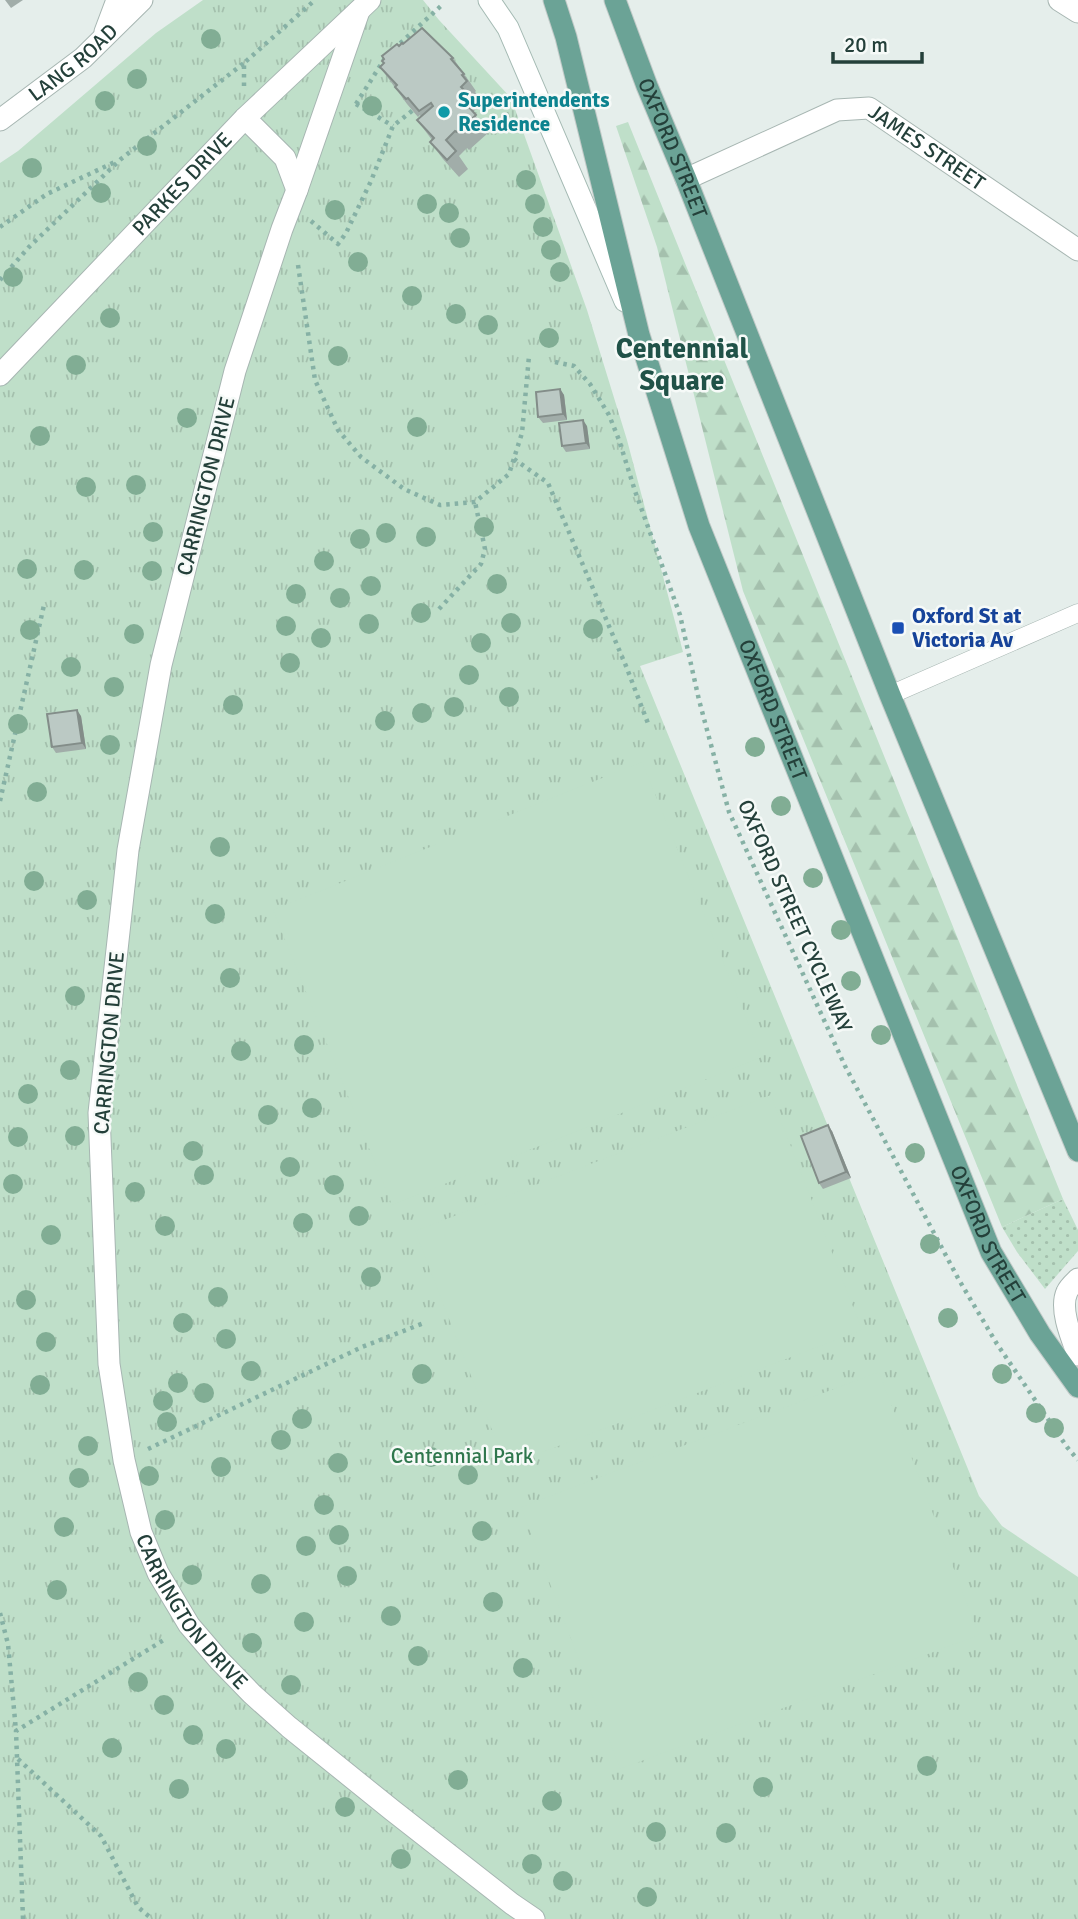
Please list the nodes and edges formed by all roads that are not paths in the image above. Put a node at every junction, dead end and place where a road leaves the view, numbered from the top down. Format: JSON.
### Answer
{"nodes":[{"id":1,"x":117,"y":0,"type":"edge"},
{"id":2,"x":142,"y":0,"type":"edge"},
{"id":3,"x":488,"y":0,"type":"edge"},
{"id":4,"x":554,"y":0,"type":"edge"},
{"id":5,"x":601,"y":0,"type":"edge"},
{"id":6,"x":615,"y":0,"type":"edge"},
{"id":7,"x":1059,"y":0,"type":"edge"},
{"id":8,"x":364,"y":6,"type":"edge"},
{"id":9,"x":1078,"y":12,"type":"edge"},
{"id":10,"x":102,"y":41,"type":"junction"},
{"id":11,"x":647,"y":86,"type":"junction"},
{"id":12,"x":245,"y":118,"type":"junction"},
{"id":13,"x":0,"y":120,"type":"edge"},
{"id":14,"x":686,"y":179,"type":"junction"},
{"id":15,"x":297,"y":190,"type":"junction"},
{"id":16,"x":1078,"y":250,"type":"edge"},
{"id":17,"x":639,"y":335,"type":"junction"},
{"id":18,"x":0,"y":374,"type":"edge"},
{"id":19,"x":1078,"y":613,"type":"edge"},
{"id":20,"x":890,"y":695,"type":"junction"},
{"id":21,"x":1078,"y":1151,"type":"edge"},
{"id":22,"x":1078,"y":1279,"type":"edge"},
{"id":23,"x":1078,"y":1355,"type":"edge"},
{"id":24,"x":1078,"y":1387,"type":"edge"},
{"id":25,"x":534,"y":1919,"type":"edge"}],
"edges":[{"from":1,"to":10,"type":"street"},
{"from":2,"to":10,"type":"street","name":"LANG ROAD"},
{"from":3,"to":17,"type":"street"},
{"from":4,"to":17,"type":"main road","name":"OXFORD STREET"},
{"from":5,"to":11,"type":"main road"},
{"from":6,"to":11,"type":"main road","name":"OXFORD STREET"},
{"from":7,"to":9,"type":"street"},
{"from":8,"to":12,"type":"street","name":"PARKES DRIVE"},
{"from":8,"to":15,"type":"street","name":"CARRINGTON DRIVE"},
{"from":10,"to":13,"type":"street","name":"LANG ROAD"},
{"from":11,"to":14,"type":"main road","name":"OXFORD STREET"},
{"from":12,"to":15,"type":"street"},
{"from":12,"to":18,"type":"street","name":"PARKES DRIVE"},
{"from":14,"to":16,"type":"street","name":"JAMES STREET"},
{"from":14,"to":20,"type":"main road","name":"OXFORD STREET"},
{"from":15,"to":25,"type":"street","name":"CARRINGTON DRIVE"},
{"from":17,"to":24,"type":"main road","name":"OXFORD STREET"},
{"from":19,"to":20,"type":"lane"},
{"from":20,"to":21,"type":"main road","name":"OXFORD STREET"},
{"from":22,"to":23,"type":"street"}]}
